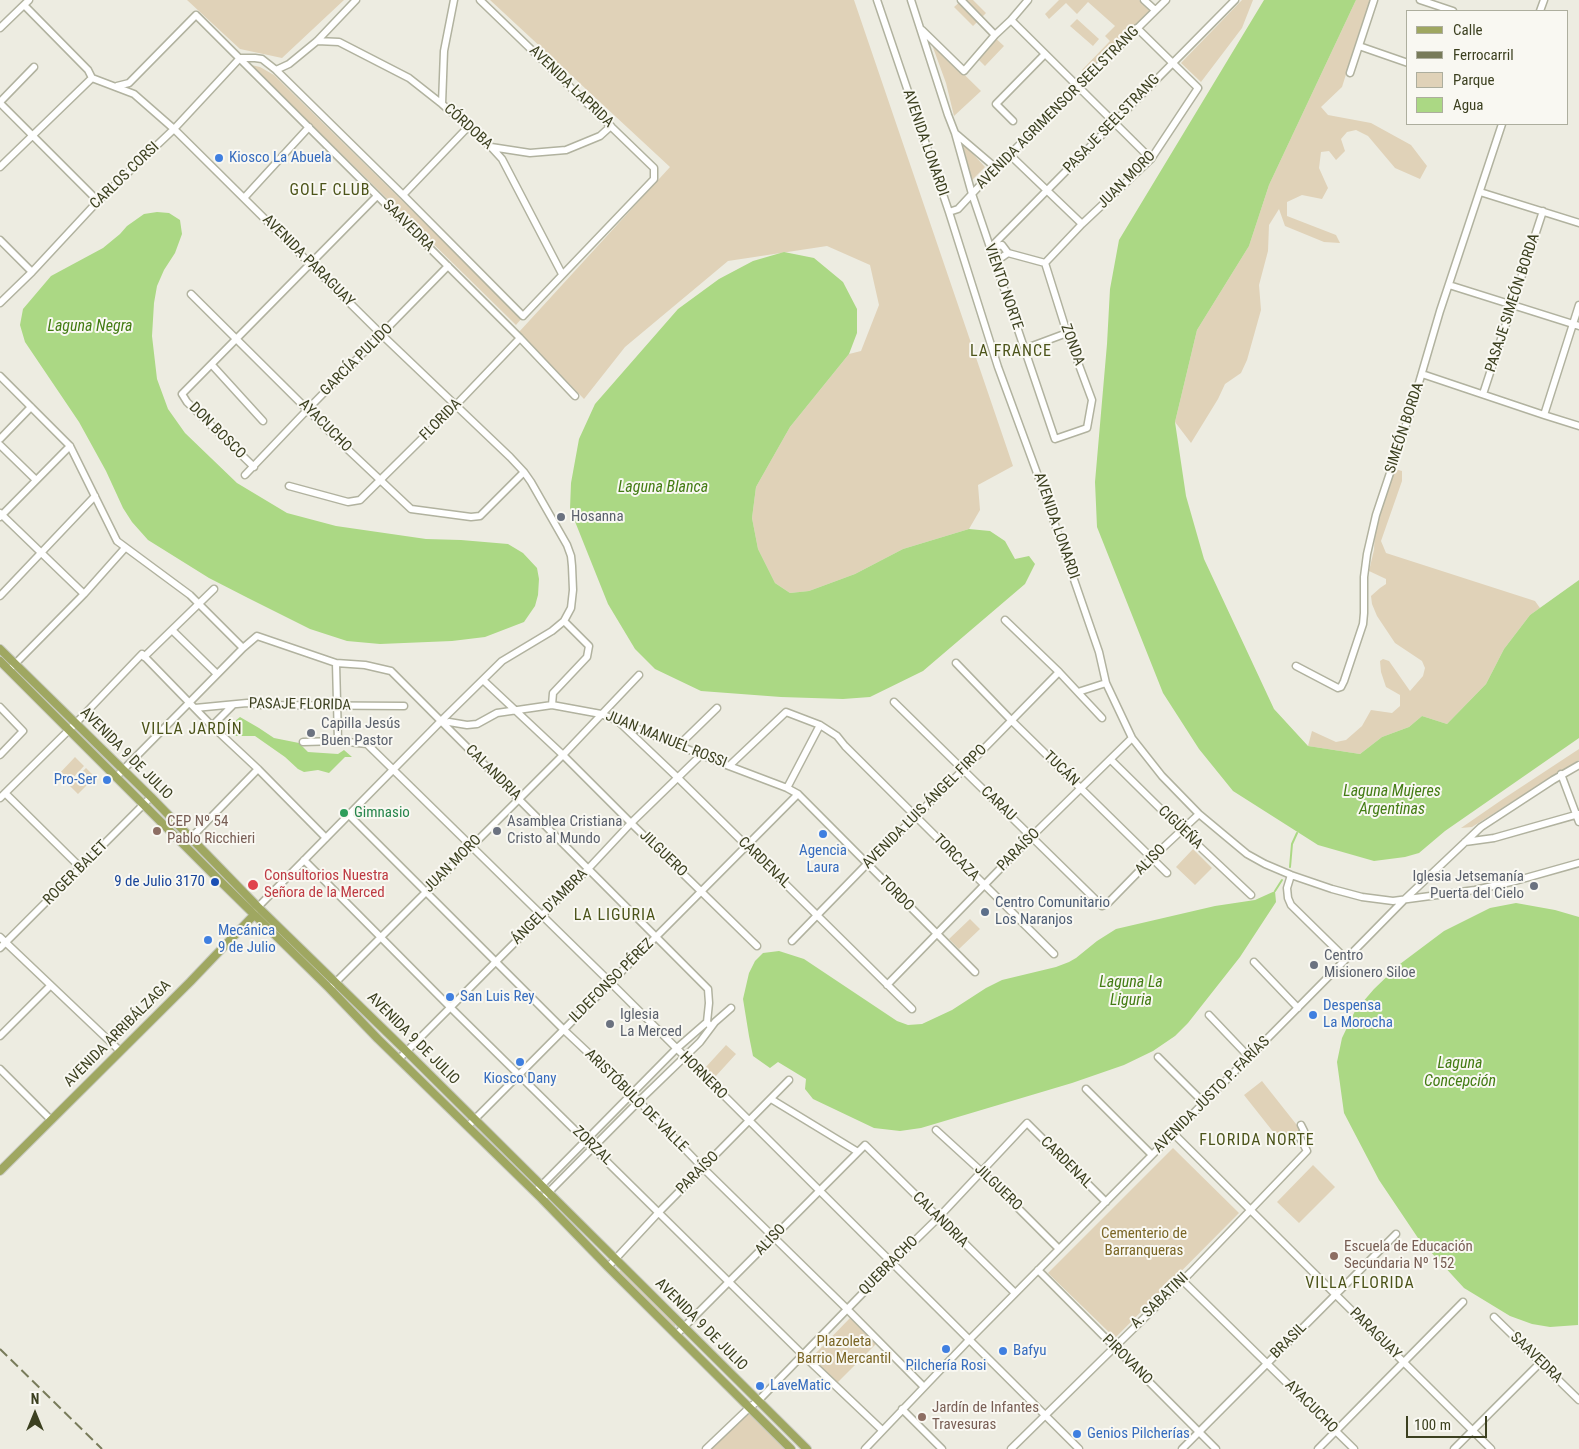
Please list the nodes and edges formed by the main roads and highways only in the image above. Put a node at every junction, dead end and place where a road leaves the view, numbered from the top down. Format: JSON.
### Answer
{"nodes":[{"id":1,"x":0,"y":649,"type":"edge"},
{"id":2,"x":0,"y":661,"type":"edge"},
{"id":3,"x":12,"y":667,"type":"junction"},
{"id":4,"x":254,"y":915,"type":"junction"},
{"id":5,"x":0,"y":1172,"type":"edge"},
{"id":6,"x":791,"y":1449,"type":"edge"},
{"id":7,"x":807,"y":1449,"type":"edge"}],
"edges":[{"from":1,"to":3,"type":"main road","name":"AVENIDA 9 DE JULIO"},
{"from":2,"to":3,"type":"main road","name":"AVENIDA 9 DE JULIO"},
{"from":3,"to":4,"type":"main road","name":"AVENIDA 9 DE JULIO"},
{"from":3,"to":7,"type":"main road","name":"AVENIDA 9 DE JULIO"},
{"from":4,"to":5,"type":"main road","name":"AVENIDA ARRIBÁLZAGA"},
{"from":4,"to":6,"type":"main road","name":"AVENIDA 9 DE JULIO"}]}
